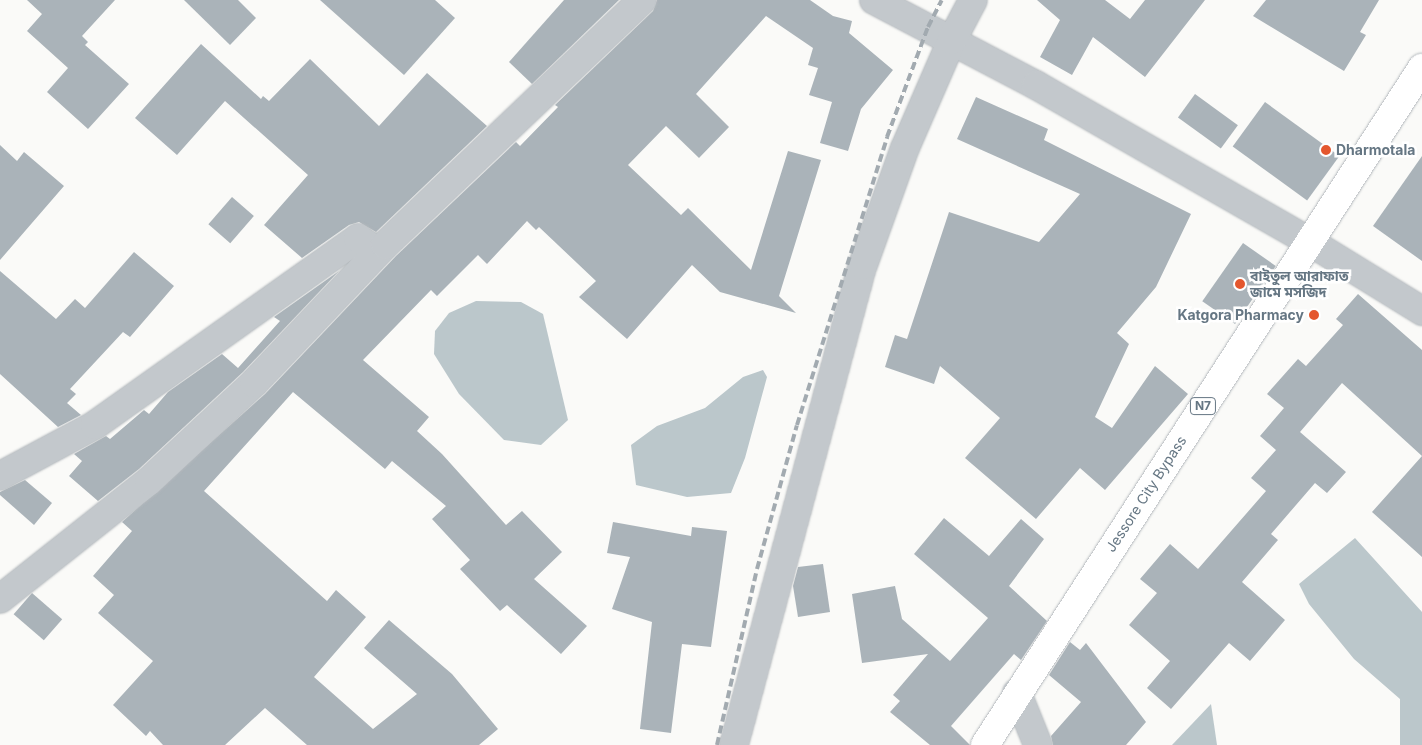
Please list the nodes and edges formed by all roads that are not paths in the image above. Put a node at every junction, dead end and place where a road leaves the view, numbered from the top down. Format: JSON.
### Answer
{"nodes":[{"id":1,"x":642,"y":0,"type":"edge"},
{"id":2,"x":874,"y":0,"type":"edge"},
{"id":3,"x":974,"y":0,"type":"edge"},
{"id":4,"x":952,"y":40,"type":"junction"},
{"id":5,"x":1422,"y":68,"type":"edge"},
{"id":6,"x":1310,"y":242,"type":"junction"},
{"id":7,"x":378,"y":252,"type":"junction"},
{"id":8,"x":1422,"y":311,"type":"edge"},
{"id":9,"x":0,"y":476,"type":"edge"},
{"id":10,"x":0,"y":600,"type":"edge"},
{"id":11,"x":1017,"y":693,"type":"junction"},
{"id":12,"x":734,"y":745,"type":"edge"},
{"id":13,"x":984,"y":745,"type":"edge"},
{"id":14,"x":1038,"y":745,"type":"edge"}],
"edges":[{"from":1,"to":7,"type":"street"},
{"from":2,"to":4,"type":"street"},
{"from":3,"to":4,"type":"street"},
{"from":4,"to":6,"type":"street"},
{"from":4,"to":12,"type":"street"},
{"from":5,"to":6,"type":"highway","name":"Jessore City Bypass","number":"N7"},
{"from":6,"to":8,"type":"street"},
{"from":6,"to":11,"type":"highway","name":"Jessore City Bypass","number":"N7"},
{"from":7,"to":9,"type":"street"},
{"from":7,"to":10,"type":"street"},
{"from":11,"to":13,"type":"highway","name":"Jessore City Bypass","number":"N7"},
{"from":11,"to":14,"type":"street"}]}
